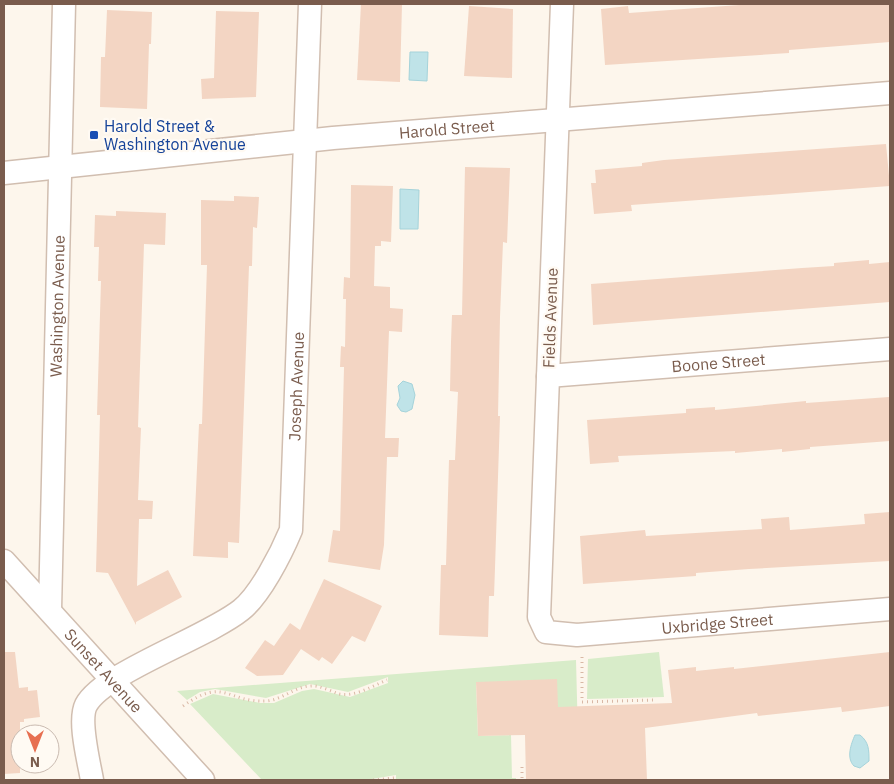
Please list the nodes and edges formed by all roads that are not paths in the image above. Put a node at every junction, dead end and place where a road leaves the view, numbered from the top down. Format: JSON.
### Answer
{"nodes":[{"id":1,"x":64,"y":4,"type":"edge"},
{"id":2,"x":310,"y":4,"type":"edge"},
{"id":3,"x":562,"y":4,"type":"edge"},
{"id":4,"x":890,"y":93,"type":"edge"},
{"id":5,"x":557,"y":118,"type":"junction"},
{"id":6,"x":306,"y":140,"type":"junction"},
{"id":7,"x":58,"y":166,"type":"junction"},
{"id":8,"x":4,"y":173,"type":"edge"},
{"id":9,"x":890,"y":350,"type":"edge"},
{"id":10,"x":548,"y":376,"type":"junction"},
{"id":11,"x":4,"y":561,"type":"edge"},
{"id":12,"x":890,"y":609,"type":"edge"},
{"id":13,"x":50,"y":610,"type":"junction"},
{"id":14,"x":546,"y":632,"type":"joint"},
{"id":15,"x":114,"y":681,"type":"junction"},
{"id":16,"x":92,"y":780,"type":"edge"},
{"id":17,"x":203,"y":780,"type":"edge"}],
"edges":[{"from":1,"to":7,"type":"street","name":"Washington Avenue"},
{"from":2,"to":6,"type":"street","name":"Joseph Avenue"},
{"from":3,"to":5,"type":"street","name":"Fields Avenue"},
{"from":4,"to":5,"type":"street","name":"Harold Street"},
{"from":5,"to":6,"type":"street","name":"Harold Street"},
{"from":5,"to":10,"type":"street","name":"Fields Avenue"},
{"from":6,"to":7,"type":"street","name":"Harold Street"},
{"from":6,"to":15,"type":"street","name":"Joseph Avenue"},
{"from":7,"to":8,"type":"street","name":"Harold Street"},
{"from":7,"to":13,"type":"street","name":"Washington Avenue"},
{"from":9,"to":10,"type":"street","name":"Boone Street"},
{"from":10,"to":14,"type":"street","name":"Fields Avenue"},
{"from":11,"to":13,"type":"street","name":"Sunset Avenue"},
{"from":12,"to":14,"type":"street","name":"Uxbridge Street"},
{"from":13,"to":15,"type":"street","name":"Sunset Avenue"},
{"from":15,"to":16,"type":"street","name":"Joseph Avenue"},
{"from":15,"to":17,"type":"street","name":"Sunset Avenue"}]}
